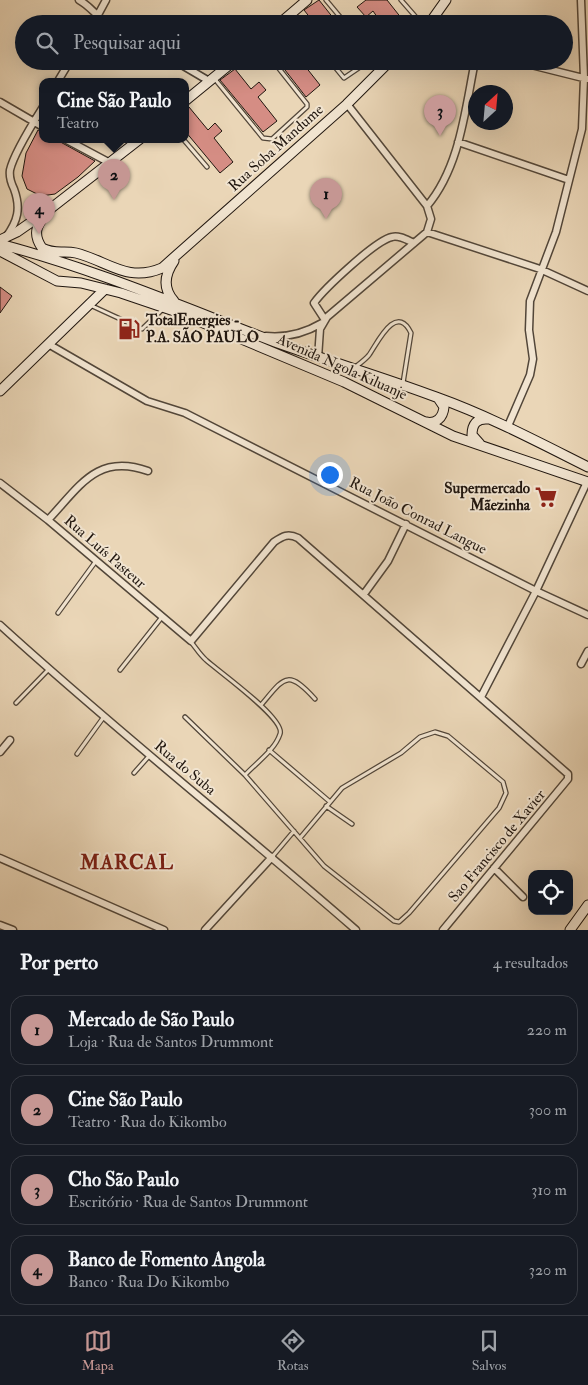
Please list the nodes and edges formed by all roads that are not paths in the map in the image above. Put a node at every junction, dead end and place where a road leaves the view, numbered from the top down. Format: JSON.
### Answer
{"nodes":[{"id":1,"x":79,"y":0,"type":"edge"},
{"id":2,"x":106,"y":0,"type":"edge"},
{"id":3,"x":307,"y":0,"type":"edge"},
{"id":4,"x":326,"y":0,"type":"edge"},
{"id":5,"x":401,"y":0,"type":"edge"},
{"id":6,"x":446,"y":0,"type":"edge"},
{"id":7,"x":452,"y":0,"type":"edge"},
{"id":8,"x":581,"y":0,"type":"edge"},
{"id":9,"x":436,"y":13,"type":"joint"},
{"id":10,"x":96,"y":15,"type":"edge"},
{"id":11,"x":98,"y":15,"type":"edge"},
{"id":12,"x":290,"y":15,"type":"edge"},
{"id":13,"x":338,"y":15,"type":"edge"},
{"id":14,"x":414,"y":15,"type":"edge"},
{"id":15,"x":194,"y":70,"type":"edge"},
{"id":16,"x":223,"y":70,"type":"edge"},
{"id":17,"x":280,"y":70,"type":"edge"},
{"id":18,"x":337,"y":70,"type":"edge"},
{"id":19,"x":356,"y":70,"type":"edge"},
{"id":20,"x":381,"y":70,"type":"edge"},
{"id":21,"x":473,"y":70,"type":"edge"},
{"id":22,"x":550,"y":70,"type":"edge"},
{"id":23,"x":212,"y":79,"type":"junction"},
{"id":24,"x":586,"y":79,"type":"edge"},
{"id":25,"x":189,"y":98,"type":"edge"},
{"id":26,"x":0,"y":102,"type":"edge"},
{"id":27,"x":347,"y":104,"type":"junction"},
{"id":28,"x":39,"y":114,"type":"edge"},
{"id":29,"x":34,"y":122,"type":"junction"},
{"id":30,"x":39,"y":125,"type":"edge"},
{"id":31,"x":458,"y":142,"type":"junction"},
{"id":32,"x":72,"y":143,"type":"edge"},
{"id":33,"x":135,"y":143,"type":"edge"},
{"id":34,"x":186,"y":143,"type":"edge"},
{"id":35,"x":110,"y":163,"type":"junction"},
{"id":36,"x":207,"y":167,"type":"dead end"},
{"id":37,"x":569,"y":180,"type":"junction"},
{"id":38,"x":427,"y":206,"type":"junction"},
{"id":39,"x":50,"y":209,"type":"junction"},
{"id":40,"x":427,"y":232,"type":"junction"},
{"id":41,"x":2,"y":240,"type":"edge"},
{"id":42,"x":414,"y":242,"type":"junction"},
{"id":43,"x":0,"y":251,"type":"edge"},
{"id":44,"x":179,"y":254,"type":"junction"},
{"id":45,"x":540,"y":269,"type":"junction"},
{"id":46,"x":105,"y":289,"type":"junction"},
{"id":47,"x":588,"y":292,"type":"edge"},
{"id":48,"x":177,"y":303,"type":"junction"},
{"id":49,"x":90,"y":304,"type":"junction"},
{"id":50,"x":165,"y":307,"type":"junction"},
{"id":51,"x":323,"y":321,"type":"junction"},
{"id":52,"x":257,"y":335,"type":"junction"},
{"id":53,"x":50,"y":345,"type":"junction"},
{"id":54,"x":318,"y":358,"type":"junction"},
{"id":55,"x":353,"y":369,"type":"junction"},
{"id":56,"x":403,"y":386,"type":"junction"},
{"id":57,"x":0,"y":391,"type":"edge"},
{"id":58,"x":437,"y":397,"type":"junction"},
{"id":59,"x":488,"y":419,"type":"junction"},
{"id":60,"x":426,"y":422,"type":"junction"},
{"id":61,"x":508,"y":426,"type":"junction"},
{"id":62,"x":480,"y":444,"type":"junction"},
{"id":63,"x":588,"y":467,"type":"edge"},
{"id":64,"x":148,"y":470,"type":"dead end"},
{"id":65,"x":587,"y":482,"type":"edge"},
{"id":66,"x":0,"y":483,"type":"edge"},
{"id":67,"x":48,"y":520,"type":"junction"},
{"id":68,"x":406,"y":524,"type":"junction"},
{"id":69,"x":96,"y":561,"type":"junction"},
{"id":70,"x":536,"y":592,"type":"junction"},
{"id":71,"x":364,"y":594,"type":"junction"},
{"id":72,"x":58,"y":613,"type":"dead end"},
{"id":73,"x":588,"y":616,"type":"edge"},
{"id":74,"x":162,"y":617,"type":"junction"},
{"id":75,"x":0,"y":624,"type":"edge"},
{"id":76,"x":191,"y":641,"type":"junction"},
{"id":77,"x":588,"y":651,"type":"edge"},
{"id":78,"x":582,"y":664,"type":"dead end"},
{"id":79,"x":49,"y":669,"type":"junction"},
{"id":80,"x":120,"y":670,"type":"dead end"},
{"id":81,"x":480,"y":697,"type":"junction"},
{"id":82,"x":315,"y":699,"type":"dead end"},
{"id":83,"x":16,"y":704,"type":"dead end"},
{"id":84,"x":261,"y":705,"type":"junction"},
{"id":85,"x":103,"y":718,"type":"junction"},
{"id":86,"x":185,"y":718,"type":"dead end"},
{"id":87,"x":10,"y":740,"type":"dead end"},
{"id":88,"x":269,"y":750,"type":"junction"},
{"id":89,"x":0,"y":752,"type":"edge"},
{"id":90,"x":77,"y":754,"type":"dead end"},
{"id":91,"x":150,"y":755,"type":"junction"},
{"id":92,"x":134,"y":773,"type":"dead end"},
{"id":93,"x":245,"y":775,"type":"junction"},
{"id":94,"x":329,"y":801,"type":"junction"},
{"id":95,"x":326,"y":806,"type":"junction"},
{"id":96,"x":352,"y":824,"type":"dead end"},
{"id":97,"x":294,"y":831,"type":"junction"},
{"id":98,"x":300,"y":838,"type":"junction"},
{"id":99,"x":272,"y":857,"type":"junction"},
{"id":100,"x":0,"y":858,"type":"edge"},
{"id":101,"x":494,"y":868,"type":"junction"},
{"id":102,"x":523,"y":897,"type":"dead end"},
{"id":103,"x":588,"y":905,"type":"edge"},
{"id":104,"x":0,"y":925,"type":"edge"},
{"id":105,"x":13,"y":930,"type":"edge"},
{"id":106,"x":164,"y":930,"type":"edge"},
{"id":107,"x":205,"y":930,"type":"edge"},
{"id":108,"x":356,"y":930,"type":"edge"},
{"id":109,"x":443,"y":930,"type":"edge"},
{"id":110,"x":570,"y":930,"type":"edge"}],
"edges":[{"from":1,"to":10,"type":"street"},
{"from":2,"to":11,"type":"street"},
{"from":3,"to":12,"type":"main road"},
{"from":4,"to":13,"type":"lane"},
{"from":5,"to":14,"type":"lane"},
{"from":6,"to":9,"type":"main road"},
{"from":7,"to":9,"type":"main road"},
{"from":8,"to":24,"type":"street"},
{"from":15,"to":23,"type":"street"},
{"from":16,"to":23,"type":"main road"},
{"from":17,"to":23,"type":"lane"},
{"from":18,"to":19,"type":"lane"},
{"from":20,"to":27,"type":"main road","name":"Rua Soba Mandume"},
{"from":21,"to":31,"type":"street"},
{"from":22,"to":24,"type":"street"},
{"from":23,"to":25,"type":"main road"},
{"from":24,"to":37,"type":"street"},
{"from":26,"to":29,"type":"street"},
{"from":27,"to":38,"type":"street"},
{"from":27,"to":44,"type":"main road","name":"Rua Soba Mandume"},
{"from":28,"to":29,"type":"street"},
{"from":29,"to":30,"type":"street"},
{"from":29,"to":41,"type":"street"},
{"from":31,"to":37,"type":"street"},
{"from":31,"to":38,"type":"street"},
{"from":32,"to":35,"type":"street"},
{"from":33,"to":35,"type":"main road"},
{"from":34,"to":36,"type":"lane"},
{"from":35,"to":39,"type":"main road"},
{"from":37,"to":45,"type":"street"},
{"from":38,"to":40,"type":"street"},
{"from":39,"to":41,"type":"main road"},
{"from":39,"to":44,"type":"main road"},
{"from":40,"to":42,"type":"street"},
{"from":40,"to":45,"type":"street"},
{"from":41,"to":48,"type":"main road","name":"Avenida Ngola Kiluanje"},
{"from":42,"to":51,"type":"street"},
{"from":42,"to":51,"type":"street"},
{"from":43,"to":46,"type":"main road","name":"Avenida Ngola Kiluanje"},
{"from":44,"to":48,"type":"main road"},
{"from":45,"to":47,"type":"street"},
{"from":45,"to":61,"type":"street"},
{"from":46,"to":49,"type":"main road"},
{"from":46,"to":50,"type":"main road","name":"Avenida Ngola Kiluanje"},
{"from":48,"to":52,"type":"main road","name":"Avenida Ngola Kiluanje"},
{"from":49,"to":50,"type":"lane"},
{"from":49,"to":53,"type":"main road"},
{"from":50,"to":60,"type":"main road","name":"Avenida Ngola Kiluanje"},
{"from":51,"to":52,"type":"street"},
{"from":51,"to":54,"type":"street"},
{"from":52,"to":54,"type":"main road","name":"Avenida Ngola Kiluanje"},
{"from":53,"to":57,"type":"main road"},
{"from":53,"to":68,"type":"street","name":"Rua João Conrad Langue"},
{"from":54,"to":55,"type":"main road","name":"Avenida Ngola Kiluanje"},
{"from":55,"to":56,"type":"main road","name":"Avenida Ngola Kiluanje"},
{"from":55,"to":56,"type":"lane"},
{"from":56,"to":58,"type":"main road","name":"Avenida Ngola Kiluanje"},
{"from":58,"to":59,"type":"main road","name":"Avenida Ngola Kiluanje"},
{"from":58,"to":60,"type":"main road"},
{"from":59,"to":61,"type":"main road","name":"Avenida Ngola Kiluanje"},
{"from":59,"to":62,"type":"main road"},
{"from":60,"to":62,"type":"main road","name":"Avenida Ngola Kiluanje"},
{"from":61,"to":63,"type":"main road","name":"Avenida Ngola Kiluanje"},
{"from":62,"to":65,"type":"main road","name":"Avenida Ngola Kiluanje"},
{"from":64,"to":67,"type":"street"},
{"from":65,"to":70,"type":"street"},
{"from":66,"to":67,"type":"street","name":"Rua Luís Pasteur"},
{"from":67,"to":69,"type":"street","name":"Rua Luís Pasteur"},
{"from":68,"to":70,"type":"street","name":"Rua João Conrad Langue"},
{"from":68,"to":71,"type":"street"},
{"from":69,"to":72,"type":"lane"},
{"from":69,"to":74,"type":"street","name":"Rua Luís Pasteur"},
{"from":70,"to":73,"type":"street","name":"Rua João Conrad Langue"},
{"from":70,"to":81,"type":"street"},
{"from":71,"to":76,"type":"street"},
{"from":71,"to":81,"type":"street"},
{"from":74,"to":76,"type":"street","name":"Rua Luís Pasteur"},
{"from":74,"to":80,"type":"lane"},
{"from":75,"to":79,"type":"street","name":"Rua do Suba"},
{"from":76,"to":84,"type":"lane"},
{"from":77,"to":78,"type":"street"},
{"from":79,"to":83,"type":"lane"},
{"from":79,"to":85,"type":"street","name":"Rua do Suba"},
{"from":81,"to":101,"type":"street","name":"Sao Francisco de Xavier"},
{"from":82,"to":84,"type":"lane"},
{"from":84,"to":88,"type":"lane"},
{"from":85,"to":90,"type":"lane"},
{"from":85,"to":91,"type":"street","name":"Rua do Suba"},
{"from":86,"to":93,"type":"lane"},
{"from":87,"to":89,"type":"street"},
{"from":88,"to":93,"type":"lane"},
{"from":88,"to":94,"type":"lane"},
{"from":91,"to":92,"type":"lane"},
{"from":91,"to":99,"type":"street","name":"Rua do Suba"},
{"from":93,"to":97,"type":"lane"},
{"from":94,"to":95,"type":"lane"},
{"from":94,"to":98,"type":"lane"},
{"from":95,"to":96,"type":"lane"},
{"from":95,"to":98,"type":"lane"},
{"from":97,"to":98,"type":"lane"},
{"from":97,"to":99,"type":"lane"},
{"from":99,"to":107,"type":"street"},
{"from":99,"to":108,"type":"street","name":"Rua do Suba"},
{"from":100,"to":106,"type":"street"},
{"from":101,"to":102,"type":"street"},
{"from":101,"to":109,"type":"street","name":"Sao Francisco de Xavier"},
{"from":103,"to":110,"type":"main road"},
{"from":104,"to":105,"type":"street"}]}
